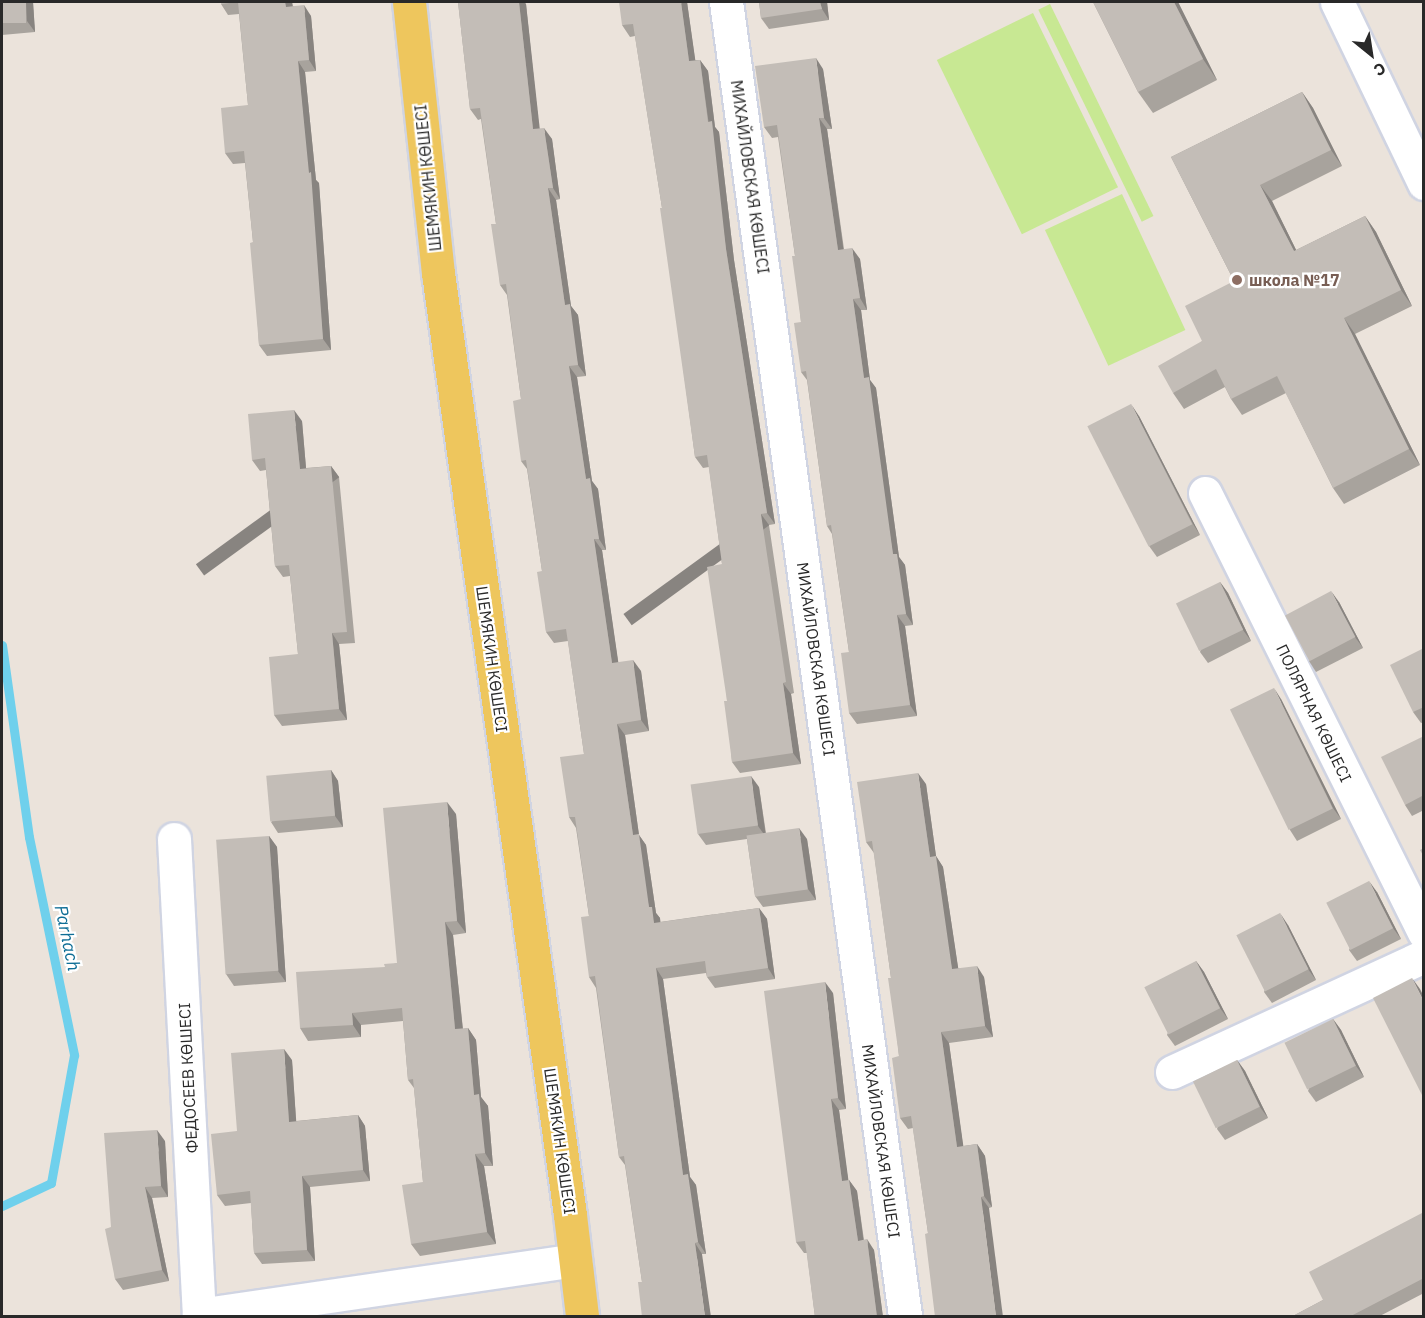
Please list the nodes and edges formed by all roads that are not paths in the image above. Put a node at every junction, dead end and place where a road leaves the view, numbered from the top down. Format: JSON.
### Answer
{"nodes":[{"id":1,"x":409,"y":2,"type":"edge"},
{"id":2,"x":726,"y":2,"type":"edge"},
{"id":3,"x":1337,"y":2,"type":"edge"},
{"id":4,"x":1424,"y":183,"type":"edge"},
{"id":5,"x":1205,"y":493,"type":"dead end"},
{"id":6,"x":174,"y":839,"type":"dead end"},
{"id":7,"x":1424,"y":932,"type":"edge"},
{"id":8,"x":1424,"y":956,"type":"edge"},
{"id":9,"x":1172,"y":1072,"type":"dead end"},
{"id":10,"x":575,"y":1260,"type":"junction"},
{"id":11,"x":199,"y":1316,"type":"edge"},
{"id":12,"x":582,"y":1317,"type":"edge"},
{"id":13,"x":905,"y":1317,"type":"edge"}],
"edges":[{"from":1,"to":10,"type":"main road","name":"ШЕМЯКИН КӨШЕСІ"},
{"from":2,"to":13,"type":"street","name":"МИХАЙЛОВСКАЯ КӨШЕСІ"},
{"from":3,"to":4,"type":"street"},
{"from":5,"to":7,"type":"street","name":"ПОЛЯРНАЯ КӨШЕСІ"},
{"from":6,"to":11,"type":"street","name":"ФЕДОСЕЕВ КӨШЕСІ"},
{"from":8,"to":9,"type":"street"},
{"from":10,"to":11,"type":"street"},
{"from":10,"to":12,"type":"main road","name":"ШЕМЯКИН КӨШЕСІ"}]}
